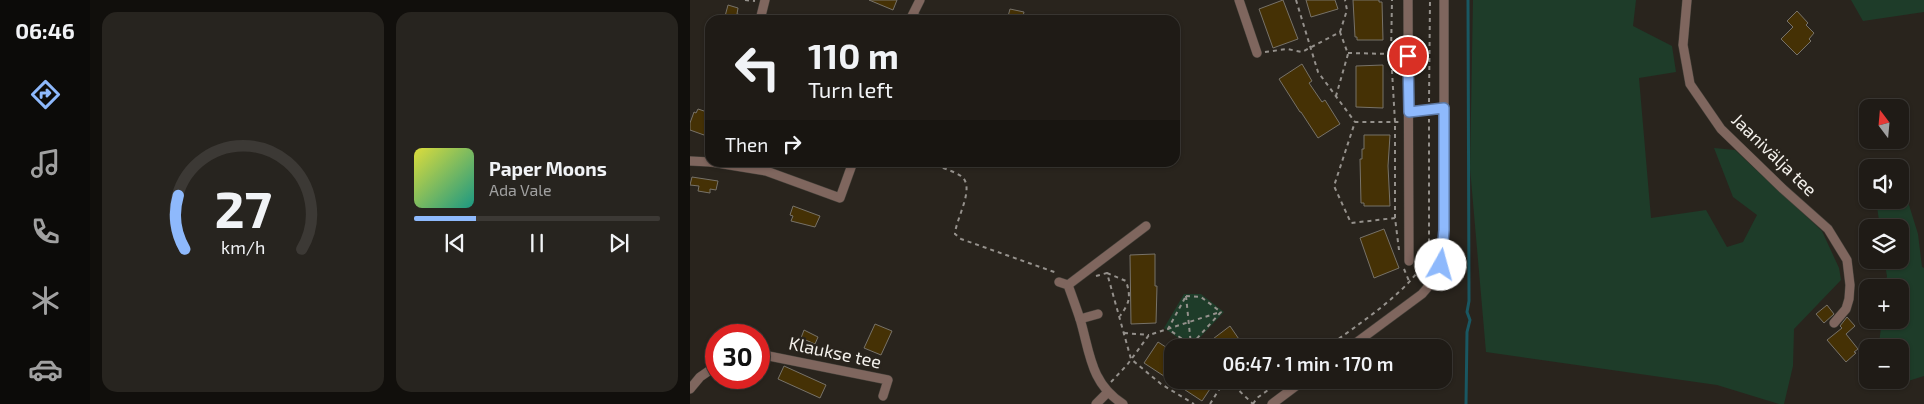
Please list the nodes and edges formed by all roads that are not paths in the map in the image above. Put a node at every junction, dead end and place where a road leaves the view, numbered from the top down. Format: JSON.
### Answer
{"nodes":[{"id":1,"x":765,"y":0,"type":"edge"},
{"id":2,"x":920,"y":0,"type":"edge"},
{"id":3,"x":1239,"y":0,"type":"edge"},
{"id":4,"x":1408,"y":0,"type":"edge"},
{"id":5,"x":1444,"y":0,"type":"edge"},
{"id":6,"x":1687,"y":0,"type":"edge"},
{"id":7,"x":761,"y":15,"type":"edge"},
{"id":8,"x":912,"y":15,"type":"edge"},
{"id":9,"x":1257,"y":53,"type":"road end"},
{"id":10,"x":1444,"y":108,"type":"junction"},
{"id":11,"x":1409,"y":117,"type":"junction"},
{"id":12,"x":690,"y":161,"type":"edge"},
{"id":13,"x":705,"y":162,"type":"edge"},
{"id":14,"x":741,"y":167,"type":"edge"},
{"id":15,"x":852,"y":167,"type":"edge"},
{"id":16,"x":1146,"y":226,"type":"dead end"},
{"id":17,"x":1406,"y":263,"type":"road end"},
{"id":18,"x":1059,"y":282,"type":"dead end"},
{"id":19,"x":1070,"y":283,"type":"junction"},
{"id":20,"x":1098,"y":314,"type":"dead end"},
{"id":21,"x":1080,"y":319,"type":"junction"},
{"id":22,"x":1834,"y":324,"type":"dead end"},
{"id":23,"x":1361,"y":339,"type":"edge"},
{"id":24,"x":770,"y":356,"type":"edge"},
{"id":25,"x":705,"y":374,"type":"edge"},
{"id":26,"x":1109,"y":386,"type":"junction"},
{"id":27,"x":690,"y":388,"type":"edge"},
{"id":28,"x":1292,"y":389,"type":"edge"},
{"id":29,"x":883,"y":396,"type":"dead end"},
{"id":30,"x":1096,"y":404,"type":"edge"},
{"id":31,"x":1123,"y":404,"type":"edge"},
{"id":32,"x":1272,"y":404,"type":"edge"}],
"edges":[{"from":1,"to":7,"type":"street"},
{"from":2,"to":8,"type":"street"},
{"from":3,"to":9,"type":"street"},
{"from":4,"to":11,"type":"street"},
{"from":5,"to":10,"type":"street"},
{"from":6,"to":22,"type":"street","name":"Jaanivälja tee"},
{"from":10,"to":11,"type":"street"},
{"from":10,"to":23,"type":"street"},
{"from":11,"to":17,"type":"street"},
{"from":12,"to":13,"type":"street"},
{"from":14,"to":15,"type":"street"},
{"from":16,"to":19,"type":"street"},
{"from":18,"to":19,"type":"street"},
{"from":19,"to":21,"type":"street"},
{"from":20,"to":21,"type":"street"},
{"from":21,"to":26,"type":"street"},
{"from":24,"to":29,"type":"street","name":"Klaukse tee"},
{"from":25,"to":27,"type":"street"},
{"from":26,"to":30,"type":"street"},
{"from":26,"to":31,"type":"street"},
{"from":28,"to":32,"type":"street"}]}
